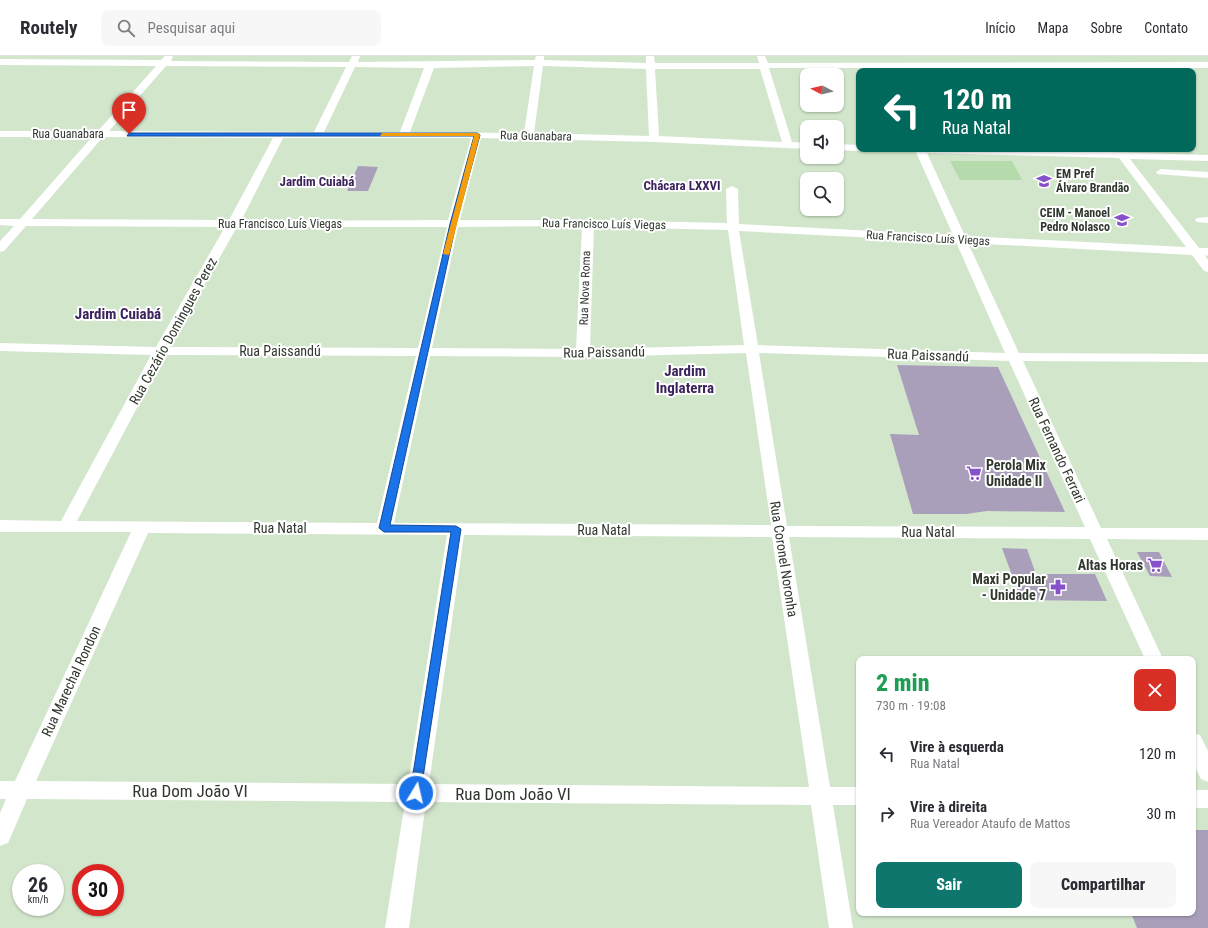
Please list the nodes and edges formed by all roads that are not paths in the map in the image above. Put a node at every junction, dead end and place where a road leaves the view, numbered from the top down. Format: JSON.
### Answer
{"nodes":[{"id":1,"x":876,"y":56,"type":"edge"},
{"id":2,"x":986,"y":56,"type":"edge"},
{"id":3,"x":1101,"y":56,"type":"edge"},
{"id":4,"x":1204,"y":56,"type":"edge"},
{"id":5,"x":167,"y":59,"type":"edge"},
{"id":6,"x":355,"y":60,"type":"edge"},
{"id":7,"x":539,"y":60,"type":"edge"},
{"id":8,"x":1208,"y":60,"type":"edge"},
{"id":9,"x":650,"y":61,"type":"edge"},
{"id":10,"x":762,"y":61,"type":"edge"},
{"id":11,"x":0,"y":62,"type":"edge"},
{"id":12,"x":430,"y":65,"type":"junction"},
{"id":13,"x":1208,"y":65,"type":"edge"},
{"id":14,"x":882,"y":68,"type":"edge"},
{"id":15,"x":994,"y":68,"type":"edge"},
{"id":16,"x":1112,"y":68,"type":"edge"},
{"id":17,"x":0,"y":134,"type":"edge"},
{"id":18,"x":99,"y":134,"type":"junction"},
{"id":19,"x":404,"y":134,"type":"junction"},
{"id":20,"x":279,"y":135,"type":"junction"},
{"id":21,"x":317,"y":135,"type":"junction"},
{"id":22,"x":477,"y":135,"type":"junction"},
{"id":23,"x":529,"y":136,"type":"junction"},
{"id":24,"x":654,"y":139,"type":"junction"},
{"id":25,"x":788,"y":146,"type":"junction"},
{"id":26,"x":800,"y":146,"type":"edge"},
{"id":27,"x":844,"y":147,"type":"edge"},
{"id":28,"x":856,"y":148,"type":"edge"},
{"id":29,"x":921,"y":152,"type":"edge"},
{"id":30,"x":1069,"y":152,"type":"edge"},
{"id":31,"x":1190,"y":152,"type":"edge"},
{"id":32,"x":1122,"y":155,"type":"junction"},
{"id":33,"x":1195,"y":158,"type":"junction"},
{"id":34,"x":1208,"y":158,"type":"edge"},
{"id":35,"x":1162,"y":172,"type":"dead end"},
{"id":36,"x":1208,"y":175,"type":"edge"},
{"id":37,"x":732,"y":190,"type":"dead end"},
{"id":38,"x":0,"y":222,"type":"edge"},
{"id":39,"x":23,"y":222,"type":"junction"},
{"id":40,"x":588,"y":223,"type":"junction"},
{"id":41,"x":233,"y":224,"type":"junction"},
{"id":42,"x":453,"y":224,"type":"junction"},
{"id":43,"x":733,"y":226,"type":"junction"},
{"id":44,"x":962,"y":240,"type":"junction"},
{"id":45,"x":0,"y":248,"type":"edge"},
{"id":46,"x":1195,"y":251,"type":"junction"},
{"id":47,"x":1208,"y":252,"type":"edge"},
{"id":48,"x":1208,"y":268,"type":"edge"},
{"id":49,"x":0,"y":347,"type":"edge"},
{"id":50,"x":752,"y":349,"type":"junction"},
{"id":51,"x":160,"y":351,"type":"junction"},
{"id":52,"x":424,"y":352,"type":"junction"},
{"id":53,"x":583,"y":354,"type":"junction"},
{"id":54,"x":1014,"y":357,"type":"junction"},
{"id":55,"x":1208,"y":358,"type":"edge"},
{"id":56,"x":0,"y":526,"type":"edge"},
{"id":57,"x":66,"y":526,"type":"junction"},
{"id":58,"x":142,"y":527,"type":"junction"},
{"id":59,"x":384,"y":528,"type":"junction"},
{"id":60,"x":456,"y":529,"type":"junction"},
{"id":61,"x":779,"y":531,"type":"junction"},
{"id":62,"x":1095,"y":534,"type":"junction"},
{"id":63,"x":1208,"y":534,"type":"edge"},
{"id":64,"x":1153,"y":656,"type":"edge"},
{"id":65,"x":1196,"y":747,"type":"edge"},
{"id":66,"x":1208,"y":773,"type":"edge"},
{"id":67,"x":0,"y":790,"type":"edge"},
{"id":68,"x":21,"y":790,"type":"junction"},
{"id":69,"x":416,"y":793,"type":"junction"},
{"id":70,"x":820,"y":796,"type":"junction"},
{"id":71,"x":856,"y":796,"type":"edge"},
{"id":72,"x":1196,"y":799,"type":"edge"},
{"id":73,"x":1208,"y":799,"type":"edge"},
{"id":74,"x":0,"y":836,"type":"edge"},
{"id":75,"x":397,"y":928,"type":"edge"},
{"id":76,"x":841,"y":928,"type":"edge"}],
"edges":[{"from":1,"to":14,"type":"street"},
{"from":2,"to":15,"type":"street"},
{"from":3,"to":16,"type":"street"},
{"from":4,"to":8,"type":"street"},
{"from":5,"to":6,"type":"street"},
{"from":5,"to":11,"type":"street"},
{"from":5,"to":18,"type":"street"},
{"from":6,"to":12,"type":"street"},
{"from":6,"to":21,"type":"street"},
{"from":7,"to":9,"type":"street"},
{"from":7,"to":12,"type":"street"},
{"from":7,"to":23,"type":"street"},
{"from":9,"to":10,"type":"street"},
{"from":9,"to":24,"type":"street"},
{"from":10,"to":14,"type":"street"},
{"from":10,"to":25,"type":"street"},
{"from":12,"to":19,"type":"street"},
{"from":13,"to":16,"type":"street"},
{"from":14,"to":15,"type":"street"},
{"from":15,"to":16,"type":"street"},
{"from":17,"to":18,"type":"street","name":"Rua Guanabara"},
{"from":18,"to":20,"type":"street","name":"Rua Guanabara"},
{"from":18,"to":39,"type":"street"},
{"from":19,"to":21,"type":"street","name":"Rua Guanabara"},
{"from":19,"to":22,"type":"street","name":"Rua Guanabara"},
{"from":20,"to":21,"type":"street","name":"Rua Guanabara"},
{"from":20,"to":41,"type":"street","name":"Rua Cezário Domingues Perez"},
{"from":22,"to":23,"type":"street","name":"Rua Guanabara"},
{"from":22,"to":42,"type":"street"},
{"from":23,"to":24,"type":"street","name":"Rua Guanabara"},
{"from":24,"to":25,"type":"street","name":"Rua Guanabara"},
{"from":25,"to":26,"type":"street","name":"Rua Guanabara"},
{"from":27,"to":28,"type":"street"},
{"from":29,"to":44,"type":"street","name":"Rua Fernando Ferrari"},
{"from":30,"to":32,"type":"street"},
{"from":31,"to":33,"type":"street"},
{"from":32,"to":33,"type":"street"},
{"from":32,"to":46,"type":"street"},
{"from":33,"to":34,"type":"street"},
{"from":35,"to":36,"type":"street"},
{"from":37,"to":43,"type":"street","name":"Rua Coronel Noronha"},
{"from":38,"to":39,"type":"street","name":"Rua Francisco Luís Viegas"},
{"from":39,"to":41,"type":"street","name":"Rua Francisco Luís Viegas"},
{"from":39,"to":45,"type":"street"},
{"from":40,"to":42,"type":"street","name":"Rua Francisco Luís Viegas"},
{"from":40,"to":43,"type":"street","name":"Rua Francisco Luís Viegas"},
{"from":40,"to":53,"type":"street","name":"Rua Nova Roma"},
{"from":41,"to":42,"type":"street","name":"Rua Francisco Luís Viegas"},
{"from":41,"to":51,"type":"street","name":"Rua Cezário Domingues Perez"},
{"from":42,"to":52,"type":"street"},
{"from":43,"to":44,"type":"street","name":"Rua Francisco Luís Viegas"},
{"from":43,"to":50,"type":"street","name":"Rua Coronel Noronha"},
{"from":44,"to":46,"type":"street","name":"Rua Francisco Luís Viegas"},
{"from":44,"to":54,"type":"street","name":"Rua Fernando Ferrari"},
{"from":46,"to":47,"type":"street","name":"Rua Francisco Luís Viegas"},
{"from":46,"to":48,"type":"street"},
{"from":49,"to":51,"type":"street","name":"Rua Paissandú"},
{"from":50,"to":53,"type":"street","name":"Rua Paissandú"},
{"from":50,"to":54,"type":"street","name":"Rua Paissandú"},
{"from":50,"to":61,"type":"street","name":"Rua Coronel Noronha"},
{"from":51,"to":52,"type":"street","name":"Rua Paissandú"},
{"from":51,"to":57,"type":"street","name":"Rua Cezário Domingues Perez"},
{"from":52,"to":53,"type":"street","name":"Rua Paissandú"},
{"from":52,"to":59,"type":"street"},
{"from":54,"to":55,"type":"street","name":"Rua Paissandú"},
{"from":54,"to":62,"type":"street","name":"Rua Fernando Ferrari"},
{"from":56,"to":57,"type":"street","name":"Rua Natal"},
{"from":57,"to":58,"type":"street","name":"Rua Natal"},
{"from":58,"to":59,"type":"street","name":"Rua Natal"},
{"from":58,"to":68,"type":"street","name":"Rua Marechal Rondon"},
{"from":59,"to":60,"type":"street","name":"Rua Natal"},
{"from":60,"to":61,"type":"street","name":"Rua Natal"},
{"from":60,"to":69,"type":"street"},
{"from":61,"to":62,"type":"street","name":"Rua Natal"},
{"from":61,"to":70,"type":"street","name":"Rua Coronel Noronha"},
{"from":62,"to":63,"type":"street","name":"Rua Natal"},
{"from":62,"to":64,"type":"street","name":"Rua Fernando Ferrari"},
{"from":65,"to":66,"type":"street"},
{"from":67,"to":68,"type":"street","name":"Rua Dom João VI"},
{"from":68,"to":69,"type":"street","name":"Rua Dom João VI"},
{"from":68,"to":74,"type":"street","name":"Rua Marechal Rondon"},
{"from":69,"to":70,"type":"street","name":"Rua Dom João VI"},
{"from":69,"to":75,"type":"street"},
{"from":70,"to":71,"type":"street","name":"Rua Dom João VI"},
{"from":70,"to":76,"type":"street","name":"Rua Coronel Noronha"},
{"from":72,"to":73,"type":"street"}]}
